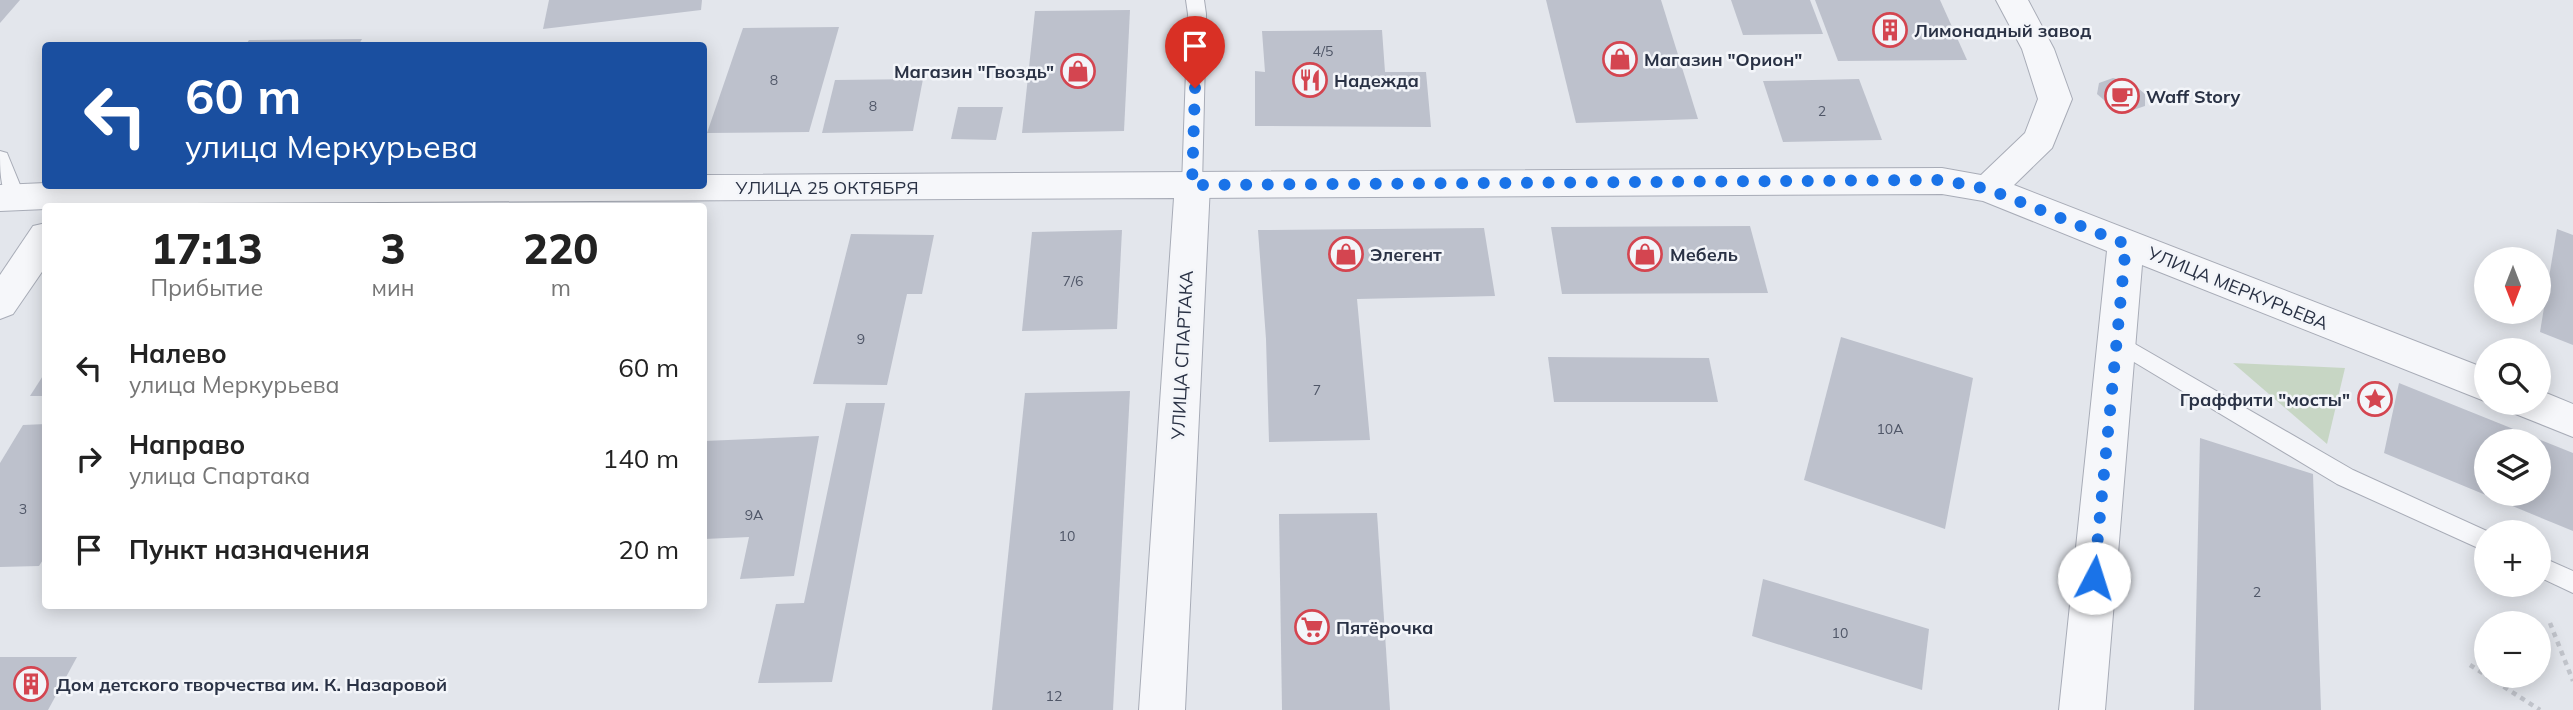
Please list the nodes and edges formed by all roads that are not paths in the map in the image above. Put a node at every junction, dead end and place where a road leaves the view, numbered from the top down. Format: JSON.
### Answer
{"nodes":[{"id":1,"x":1195,"y":0,"type":"edge"},
{"id":2,"x":2012,"y":0,"type":"edge"},
{"id":3,"x":0,"y":158,"type":"edge"},
{"id":4,"x":1192,"y":185,"type":"junction"},
{"id":5,"x":707,"y":186,"type":"edge"},
{"id":6,"x":228,"y":189,"type":"edge"},
{"id":7,"x":1988,"y":189,"type":"junction"},
{"id":8,"x":7,"y":198,"type":"edge"},
{"id":9,"x":69,"y":201,"type":"edge"},
{"id":10,"x":42,"y":242,"type":"edge"},
{"id":11,"x":2126,"y":244,"type":"junction"},
{"id":12,"x":0,"y":304,"type":"edge"},
{"id":13,"x":2116,"y":341,"type":"junction"},
{"id":14,"x":2474,"y":382,"type":"edge"},
{"id":15,"x":2551,"y":412,"type":"edge"},
{"id":16,"x":2573,"y":421,"type":"edge"},
{"id":17,"x":2474,"y":536,"type":"edge"},
{"id":18,"x":2551,"y":572,"type":"edge"},
{"id":19,"x":2573,"y":582,"type":"edge"},
{"id":20,"x":1162,"y":710,"type":"edge"},
{"id":21,"x":2081,"y":710,"type":"edge"}],
"edges":[{"from":1,"to":4,"type":"lane","name":"УЛИЦА СПАРТАКА"},
{"from":2,"to":7,"type":"street"},
{"from":3,"to":8,"type":"lane"},
{"from":4,"to":5,"type":"street","name":"УЛИЦА 25 ОКТЯБРЯ"},
{"from":4,"to":7,"type":"street","name":"УЛИЦА МЕРКУРЬЕВА"},
{"from":4,"to":20,"type":"street","name":"УЛИЦА СПАРТАКА"},
{"from":6,"to":9,"type":"street","name":"УЛИЦА 25 ОКТЯБРЯ"},
{"from":7,"to":11,"type":"street","name":"УЛИЦА МЕРКУРЬЕВА"},
{"from":8,"to":9,"type":"street","name":"УЛИЦА 25 ОКТЯБРЯ"},
{"from":10,"to":12,"type":"street"},
{"from":11,"to":13,"type":"street"},
{"from":11,"to":14,"type":"street","name":"УЛИЦА МЕРКУРЬЕВА"},
{"from":13,"to":17,"type":"lane"},
{"from":13,"to":21,"type":"street"},
{"from":15,"to":16,"type":"street"},
{"from":18,"to":19,"type":"lane"}]}
